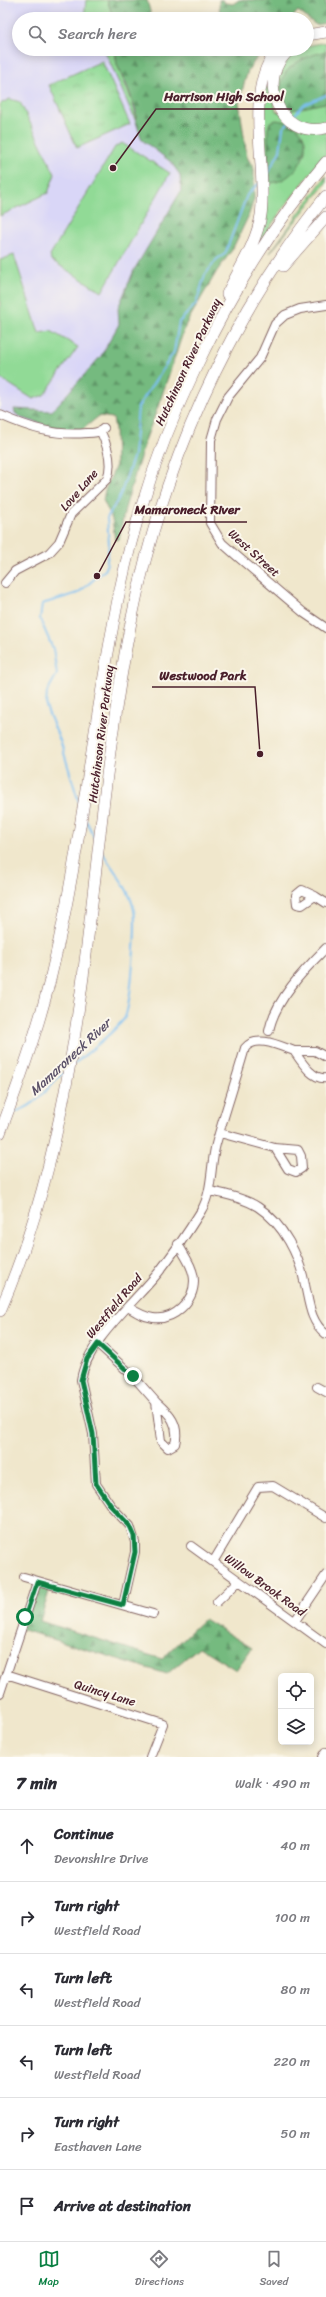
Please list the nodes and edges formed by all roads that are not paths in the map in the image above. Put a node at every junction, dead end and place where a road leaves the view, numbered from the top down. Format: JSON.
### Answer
{"nodes":[{"id":1,"x":326,"y":32,"type":"edge"},
{"id":2,"x":314,"y":34,"type":"edge"},
{"id":3,"x":326,"y":39,"type":"edge"},
{"id":4,"x":314,"y":41,"type":"edge"},
{"id":5,"x":274,"y":56,"type":"edge"},
{"id":6,"x":285,"y":56,"type":"edge"},
{"id":7,"x":326,"y":128,"type":"edge"},
{"id":8,"x":326,"y":162,"type":"edge"},
{"id":9,"x":326,"y":196,"type":"edge"},
{"id":10,"x":326,"y":217,"type":"edge"},
{"id":11,"x":326,"y":305,"type":"edge"},
{"id":12,"x":245,"y":313,"type":"junction"},
{"id":13,"x":183,"y":397,"type":"junction"},
{"id":14,"x":0,"y":414,"type":"edge"},
{"id":15,"x":5,"y":583,"type":"dead end"},
{"id":16,"x":326,"y":628,"type":"edge"},
{"id":17,"x":315,"y":896,"type":"dead end"},
{"id":18,"x":326,"y":903,"type":"edge"},
{"id":19,"x":326,"y":948,"type":"edge"},
{"id":20,"x":269,"y":1031,"type":"dead end"},
{"id":21,"x":294,"y":1051,"type":"junction"},
{"id":22,"x":326,"y":1057,"type":"edge"},
{"id":23,"x":326,"y":1078,"type":"edge"},
{"id":24,"x":0,"y":1133,"type":"edge"},
{"id":25,"x":220,"y":1133,"type":"junction"},
{"id":26,"x":275,"y":1148,"type":"dead end"},
{"id":27,"x":209,"y":1191,"type":"junction"},
{"id":28,"x":178,"y":1244,"type":"junction"},
{"id":29,"x":128,"y":1307,"type":"junction"},
{"id":30,"x":0,"y":1311,"type":"edge"},
{"id":31,"x":326,"y":1334,"type":"edge"},
{"id":32,"x":98,"y":1344,"type":"junction"},
{"id":33,"x":317,"y":1387,"type":"dead end"},
{"id":34,"x":326,"y":1392,"type":"edge"},
{"id":35,"x":156,"y":1402,"type":"junction"},
{"id":36,"x":326,"y":1518,"type":"edge"},
{"id":37,"x":191,"y":1546,"type":"dead end"},
{"id":38,"x":213,"y":1562,"type":"junction"},
{"id":39,"x":326,"y":1575,"type":"edge"},
{"id":40,"x":24,"y":1577,"type":"dead end"},
{"id":41,"x":37,"y":1582,"type":"junction"},
{"id":42,"x":239,"y":1582,"type":"junction"},
{"id":43,"x":217,"y":1602,"type":"dead end"},
{"id":44,"x":123,"y":1605,"type":"junction"},
{"id":45,"x":153,"y":1614,"type":"dead end"},
{"id":46,"x":295,"y":1621,"type":"junction"},
{"id":47,"x":326,"y":1644,"type":"edge"},
{"id":48,"x":6,"y":1674,"type":"junction"},
{"id":49,"x":0,"y":1693,"type":"edge"},
{"id":50,"x":326,"y":1752,"type":"edge"},
{"id":51,"x":150,"y":1757,"type":"edge"},
{"id":52,"x":323,"y":1757,"type":"edge"}],
"edges":[{"from":1,"to":2,"type":"highway"},
{"from":3,"to":4,"type":"highway"},
{"from":5,"to":13,"type":"highway"},
{"from":6,"to":7,"type":"highway"},
{"from":8,"to":13,"type":"highway","name":"Hutchinson River Parkway"},
{"from":9,"to":12,"type":"highway","name":"Hutchinson River Parkway"},
{"from":10,"to":12,"type":"highway"},
{"from":11,"to":16,"type":"street","name":"West Street"},
{"from":12,"to":30,"type":"highway","name":"Hutchinson River Parkway"},
{"from":13,"to":24,"type":"highway","name":"Hutchinson River Parkway"},
{"from":14,"to":15,"type":"street","name":"Love Lane"},
{"from":17,"to":18,"type":"street"},
{"from":19,"to":20,"type":"street"},
{"from":21,"to":22,"type":"street"},
{"from":21,"to":23,"type":"street"},
{"from":21,"to":25,"type":"street","name":"Westfield Road"},
{"from":25,"to":26,"type":"street"},
{"from":25,"to":27,"type":"street","name":"Westfield Road"},
{"from":27,"to":28,"type":"street","name":"Westfield Road"},
{"from":27,"to":31,"type":"street"},
{"from":28,"to":29,"type":"street","name":"Westfield Road"},
{"from":28,"to":29,"type":"street"},
{"from":29,"to":32,"type":"street","name":"Westfield Road"},
{"from":32,"to":35,"type":"street"},
{"from":32,"to":44,"type":"street","name":"Westfield Road"},
{"from":33,"to":34,"type":"street"},
{"from":35,"to":35,"type":"street"},
{"from":36,"to":38,"type":"street"},
{"from":37,"to":38,"type":"street","name":"Willow Brook Road"},
{"from":38,"to":42,"type":"street","name":"Willow Brook Road"},
{"from":39,"to":46,"type":"street"},
{"from":40,"to":41,"type":"street"},
{"from":41,"to":44,"type":"street"},
{"from":41,"to":48,"type":"street"},
{"from":42,"to":43,"type":"street"},
{"from":42,"to":46,"type":"street","name":"Willow Brook Road"},
{"from":44,"to":45,"type":"street"},
{"from":46,"to":47,"type":"street","name":"Willow Brook Road"},
{"from":48,"to":49,"type":"street"},
{"from":48,"to":51,"type":"street","name":"Quincy Lane"},
{"from":50,"to":52,"type":"street"}]}
